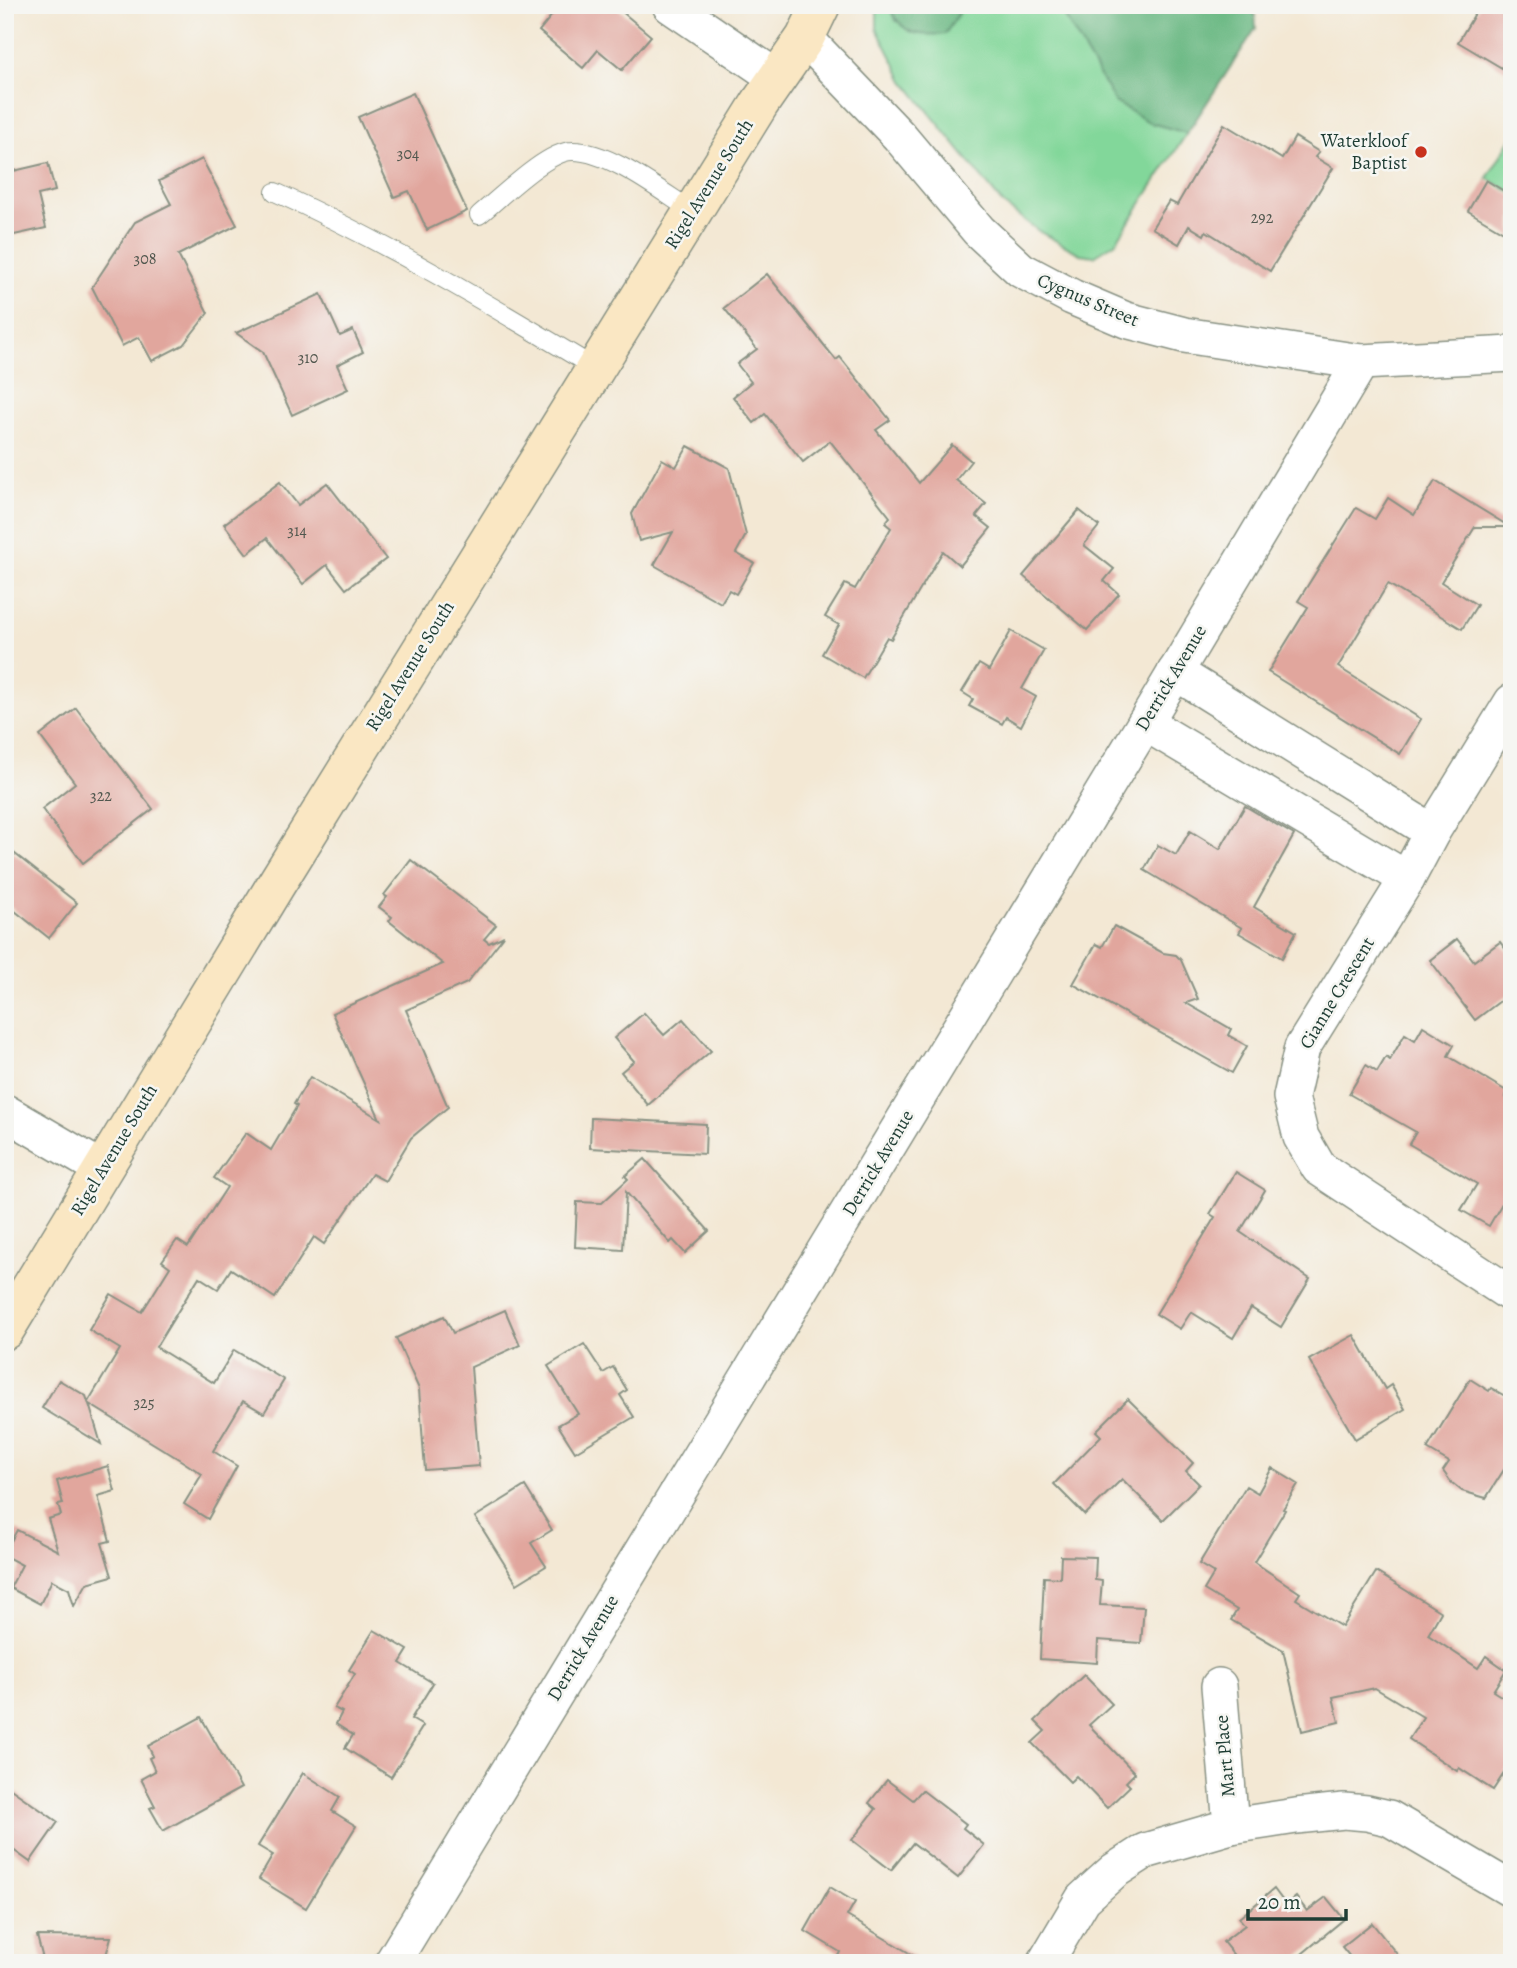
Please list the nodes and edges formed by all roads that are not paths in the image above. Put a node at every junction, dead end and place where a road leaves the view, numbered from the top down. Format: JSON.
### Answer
{"nodes":[{"id":1,"x":670,"y":5,"type":"edge"},
{"id":2,"x":813,"y":22,"type":"edge"},
{"id":3,"x":778,"y":78,"type":"junction"},
{"id":4,"x":275,"y":192,"type":"dead end"},
{"id":5,"x":692,"y":211,"type":"junction"},
{"id":6,"x":479,"y":215,"type":"dead end"},
{"id":7,"x":1512,"y":354,"type":"edge"},
{"id":8,"x":1361,"y":362,"type":"junction"},
{"id":9,"x":595,"y":368,"type":"junction"},
{"id":10,"x":1175,"y":672,"type":"junction"},
{"id":11,"x":1512,"y":702,"type":"edge"},
{"id":12,"x":1145,"y":723,"type":"junction"},
{"id":13,"x":1432,"y":832,"type":"junction"},
{"id":14,"x":1407,"y":878,"type":"junction"},
{"id":15,"x":5,"y":1112,"type":"edge"},
{"id":16,"x":102,"y":1169,"type":"junction"},
{"id":17,"x":1512,"y":1295,"type":"edge"},
{"id":18,"x":5,"y":1330,"type":"edge"},
{"id":19,"x":1219,"y":1686,"type":"dead end"},
{"id":20,"x":1231,"y":1826,"type":"junction"},
{"id":21,"x":1512,"y":1890,"type":"edge"},
{"id":22,"x":391,"y":1963,"type":"edge"},
{"id":23,"x":1045,"y":1963,"type":"edge"}],
"edges":[{"from":1,"to":3,"type":"street"},
{"from":2,"to":3,"type":"main road","name":"Rigel Avenue South"},
{"from":2,"to":8,"type":"street","name":"Cygnus Street"},
{"from":3,"to":5,"type":"main road","name":"Rigel Avenue South"},
{"from":4,"to":9,"type":"lane"},
{"from":5,"to":6,"type":"lane"},
{"from":5,"to":9,"type":"main road","name":"Rigel Avenue South"},
{"from":7,"to":8,"type":"street","name":"Cygnus Street"},
{"from":8,"to":10,"type":"street","name":"Derrick Avenue"},
{"from":9,"to":16,"type":"main road","name":"Rigel Avenue South"},
{"from":10,"to":12,"type":"street","name":"Derrick Avenue"},
{"from":10,"to":13,"type":"street"},
{"from":11,"to":13,"type":"street","name":"Cianne Crescent"},
{"from":12,"to":14,"type":"street"},
{"from":12,"to":22,"type":"street","name":"Derrick Avenue"},
{"from":13,"to":14,"type":"street","name":"Cianne Crescent"},
{"from":14,"to":17,"type":"street","name":"Cianne Crescent"},
{"from":15,"to":16,"type":"street"},
{"from":16,"to":18,"type":"main road","name":"Rigel Avenue South"},
{"from":19,"to":20,"type":"street","name":"Mart Place"},
{"from":20,"to":21,"type":"street"},
{"from":20,"to":23,"type":"street"}]}
